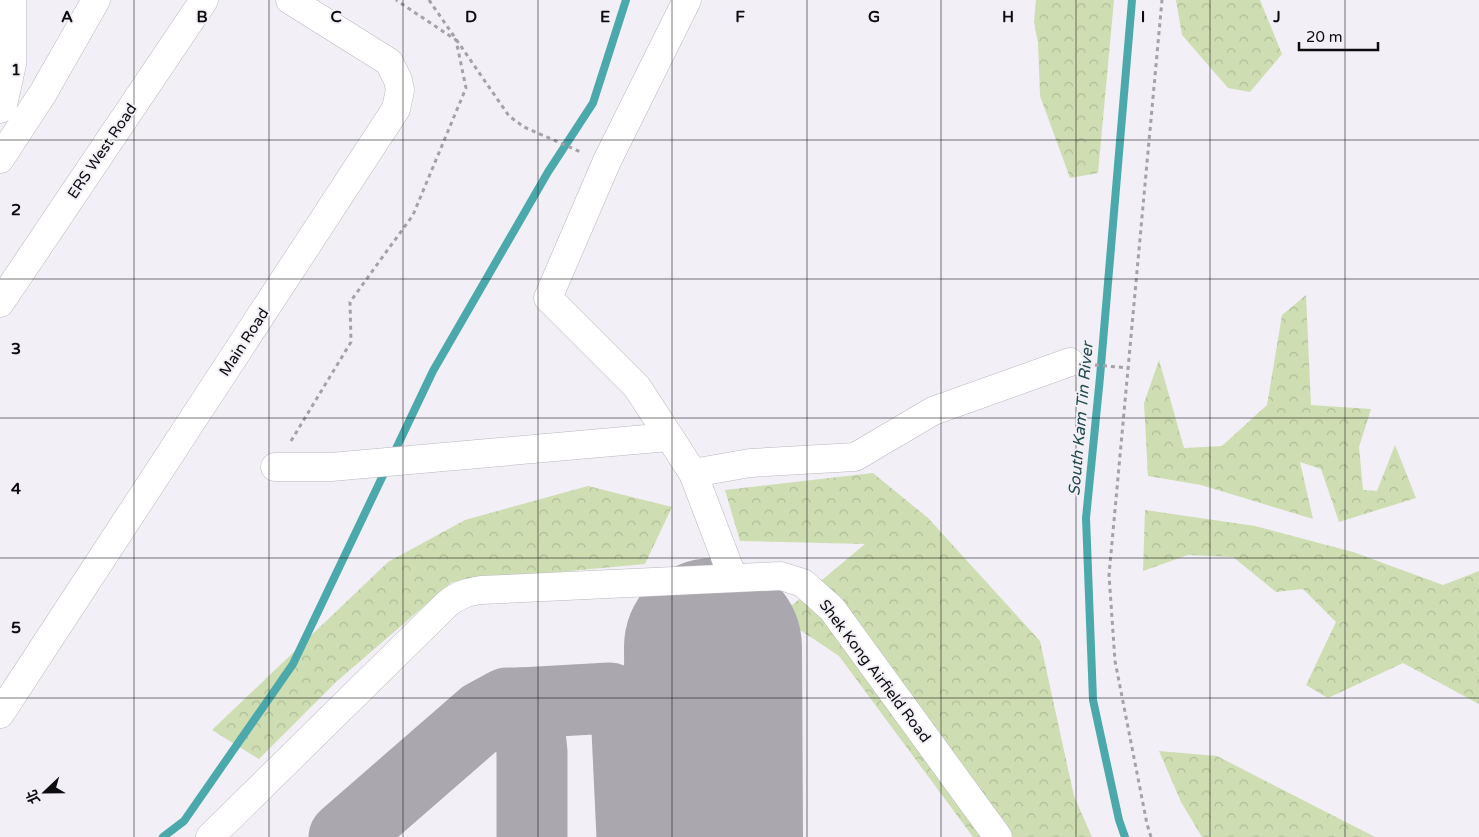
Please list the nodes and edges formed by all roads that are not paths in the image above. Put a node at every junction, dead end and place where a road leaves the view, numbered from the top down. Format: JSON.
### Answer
{"nodes":[{"id":1,"x":12,"y":0,"type":"edge"},
{"id":2,"x":96,"y":0,"type":"edge"},
{"id":3,"x":204,"y":0,"type":"edge"},
{"id":4,"x":290,"y":0,"type":"edge"},
{"id":5,"x":687,"y":0,"type":"edge"},
{"id":6,"x":0,"y":109,"type":"edge"},
{"id":7,"x":0,"y":159,"type":"edge"},
{"id":8,"x":0,"y":303,"type":"edge"},
{"id":9,"x":1070,"y":362,"type":"dead end"},
{"id":10,"x":669,"y":437,"type":"junction"},
{"id":11,"x":275,"y":467,"type":"road end"},
{"id":12,"x":693,"y":473,"type":"junction"},
{"id":13,"x":733,"y":578,"type":"junction"},
{"id":14,"x":0,"y":714,"type":"edge"},
{"id":15,"x":210,"y":837,"type":"edge"},
{"id":16,"x":998,"y":837,"type":"edge"}],
"edges":[{"from":1,"to":6,"type":"lane"},
{"from":2,"to":7,"type":"lane"},
{"from":3,"to":8,"type":"lane","name":"ERS West Road"},
{"from":4,"to":14,"type":"lane","name":"Main Road"},
{"from":5,"to":10,"type":"lane"},
{"from":9,"to":12,"type":"lane"},
{"from":10,"to":11,"type":"lane"},
{"from":10,"to":12,"type":"lane"},
{"from":12,"to":13,"type":"lane"},
{"from":13,"to":15,"type":"lane","name":"Shek Kong Airfield Road"},
{"from":13,"to":16,"type":"lane","name":"Shek Kong Airfield Road"}]}
